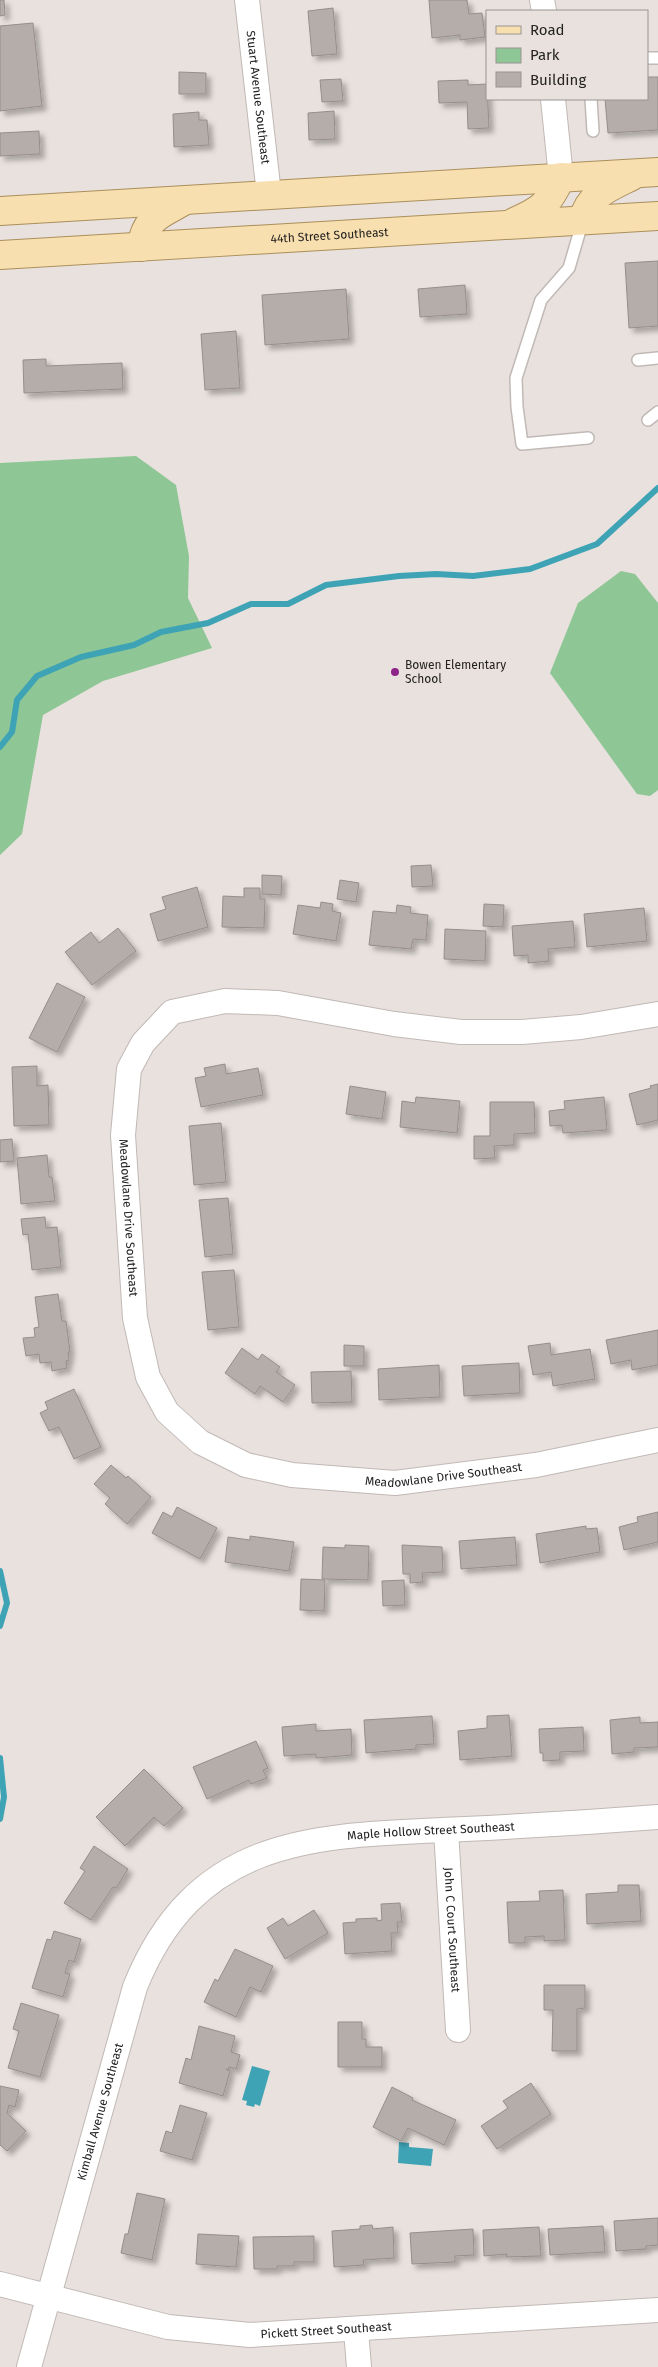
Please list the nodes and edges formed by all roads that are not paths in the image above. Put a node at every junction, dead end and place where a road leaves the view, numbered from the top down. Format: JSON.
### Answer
{"nodes":[{"id":1,"x":248,"y":0,"type":"edge"},
{"id":2,"x":553,"y":100,"type":"edge"},
{"id":3,"x":591,"y":100,"type":"edge"},
{"id":4,"x":594,"y":131,"type":"dead end"},
{"id":5,"x":648,"y":172,"type":"edge"},
{"id":6,"x":561,"y":177,"type":"junction"},
{"id":7,"x":269,"y":194,"type":"junction"},
{"id":8,"x":188,"y":199,"type":"junction"},
{"id":9,"x":0,"y":211,"type":"edge"},
{"id":10,"x":658,"y":216,"type":"edge"},
{"id":11,"x":583,"y":220,"type":"junction"},
{"id":12,"x":508,"y":225,"type":"junction"},
{"id":13,"x":141,"y":247,"type":"junction"},
{"id":14,"x":0,"y":256,"type":"edge"},
{"id":15,"x":658,"y":358,"type":"edge"},
{"id":16,"x":638,"y":360,"type":"dead end"},
{"id":17,"x":658,"y":412,"type":"edge"},
{"id":18,"x":648,"y":420,"type":"dead end"},
{"id":19,"x":588,"y":438,"type":"dead end"},
{"id":20,"x":658,"y":1014,"type":"edge"},
{"id":21,"x":658,"y":1440,"type":"edge"},
{"id":22,"x":658,"y":1817,"type":"edge"},
{"id":23,"x":446,"y":1830,"type":"junction"},
{"id":24,"x":214,"y":1880,"type":"joint"},
{"id":25,"x":458,"y":2030,"type":"dead end"},
{"id":26,"x":0,"y":2284,"type":"edge"},
{"id":27,"x":48,"y":2297,"type":"junction"},
{"id":28,"x":658,"y":2310,"type":"edge"},
{"id":29,"x":356,"y":2330,"type":"junction"},
{"id":30,"x":29,"y":2367,"type":"edge"},
{"id":31,"x":359,"y":2367,"type":"edge"}],
"edges":[{"from":1,"to":7,"type":"street","name":"Stuart Avenue Southeast"},
{"from":2,"to":6,"type":"street"},
{"from":3,"to":4,"type":"lane"},
{"from":5,"to":6,"type":"main road"},
{"from":5,"to":11,"type":"main road"},
{"from":6,"to":7,"type":"main road"},
{"from":6,"to":12,"type":"main road"},
{"from":7,"to":8,"type":"main road"},
{"from":8,"to":9,"type":"main road"},
{"from":8,"to":13,"type":"main road"},
{"from":10,"to":11,"type":"main road","name":"44th Street Southeast"},
{"from":11,"to":12,"type":"main road","name":"44th Street Southeast"},
{"from":11,"to":19,"type":"lane"},
{"from":12,"to":13,"type":"main road","name":"44th Street Southeast"},
{"from":13,"to":14,"type":"main road","name":"44th Street Southeast"},
{"from":15,"to":16,"type":"lane"},
{"from":17,"to":18,"type":"lane"},
{"from":20,"to":21,"type":"street","name":"Meadowlane Drive Southeast"},
{"from":22,"to":23,"type":"street","name":"Maple Hollow Street Southeast"},
{"from":23,"to":24,"type":"street","name":"Maple Hollow Street Southeast"},
{"from":23,"to":25,"type":"street","name":"John C Court Southeast"},
{"from":24,"to":27,"type":"street","name":"Kimball Avenue Southeast"},
{"from":26,"to":27,"type":"street","name":"Pickett Street Southeast"},
{"from":27,"to":29,"type":"street","name":"Pickett Street Southeast"},
{"from":27,"to":30,"type":"street","name":"Kimball Avenue Southeast"},
{"from":28,"to":29,"type":"street","name":"Pickett Street Southeast"},
{"from":29,"to":31,"type":"street"}]}
